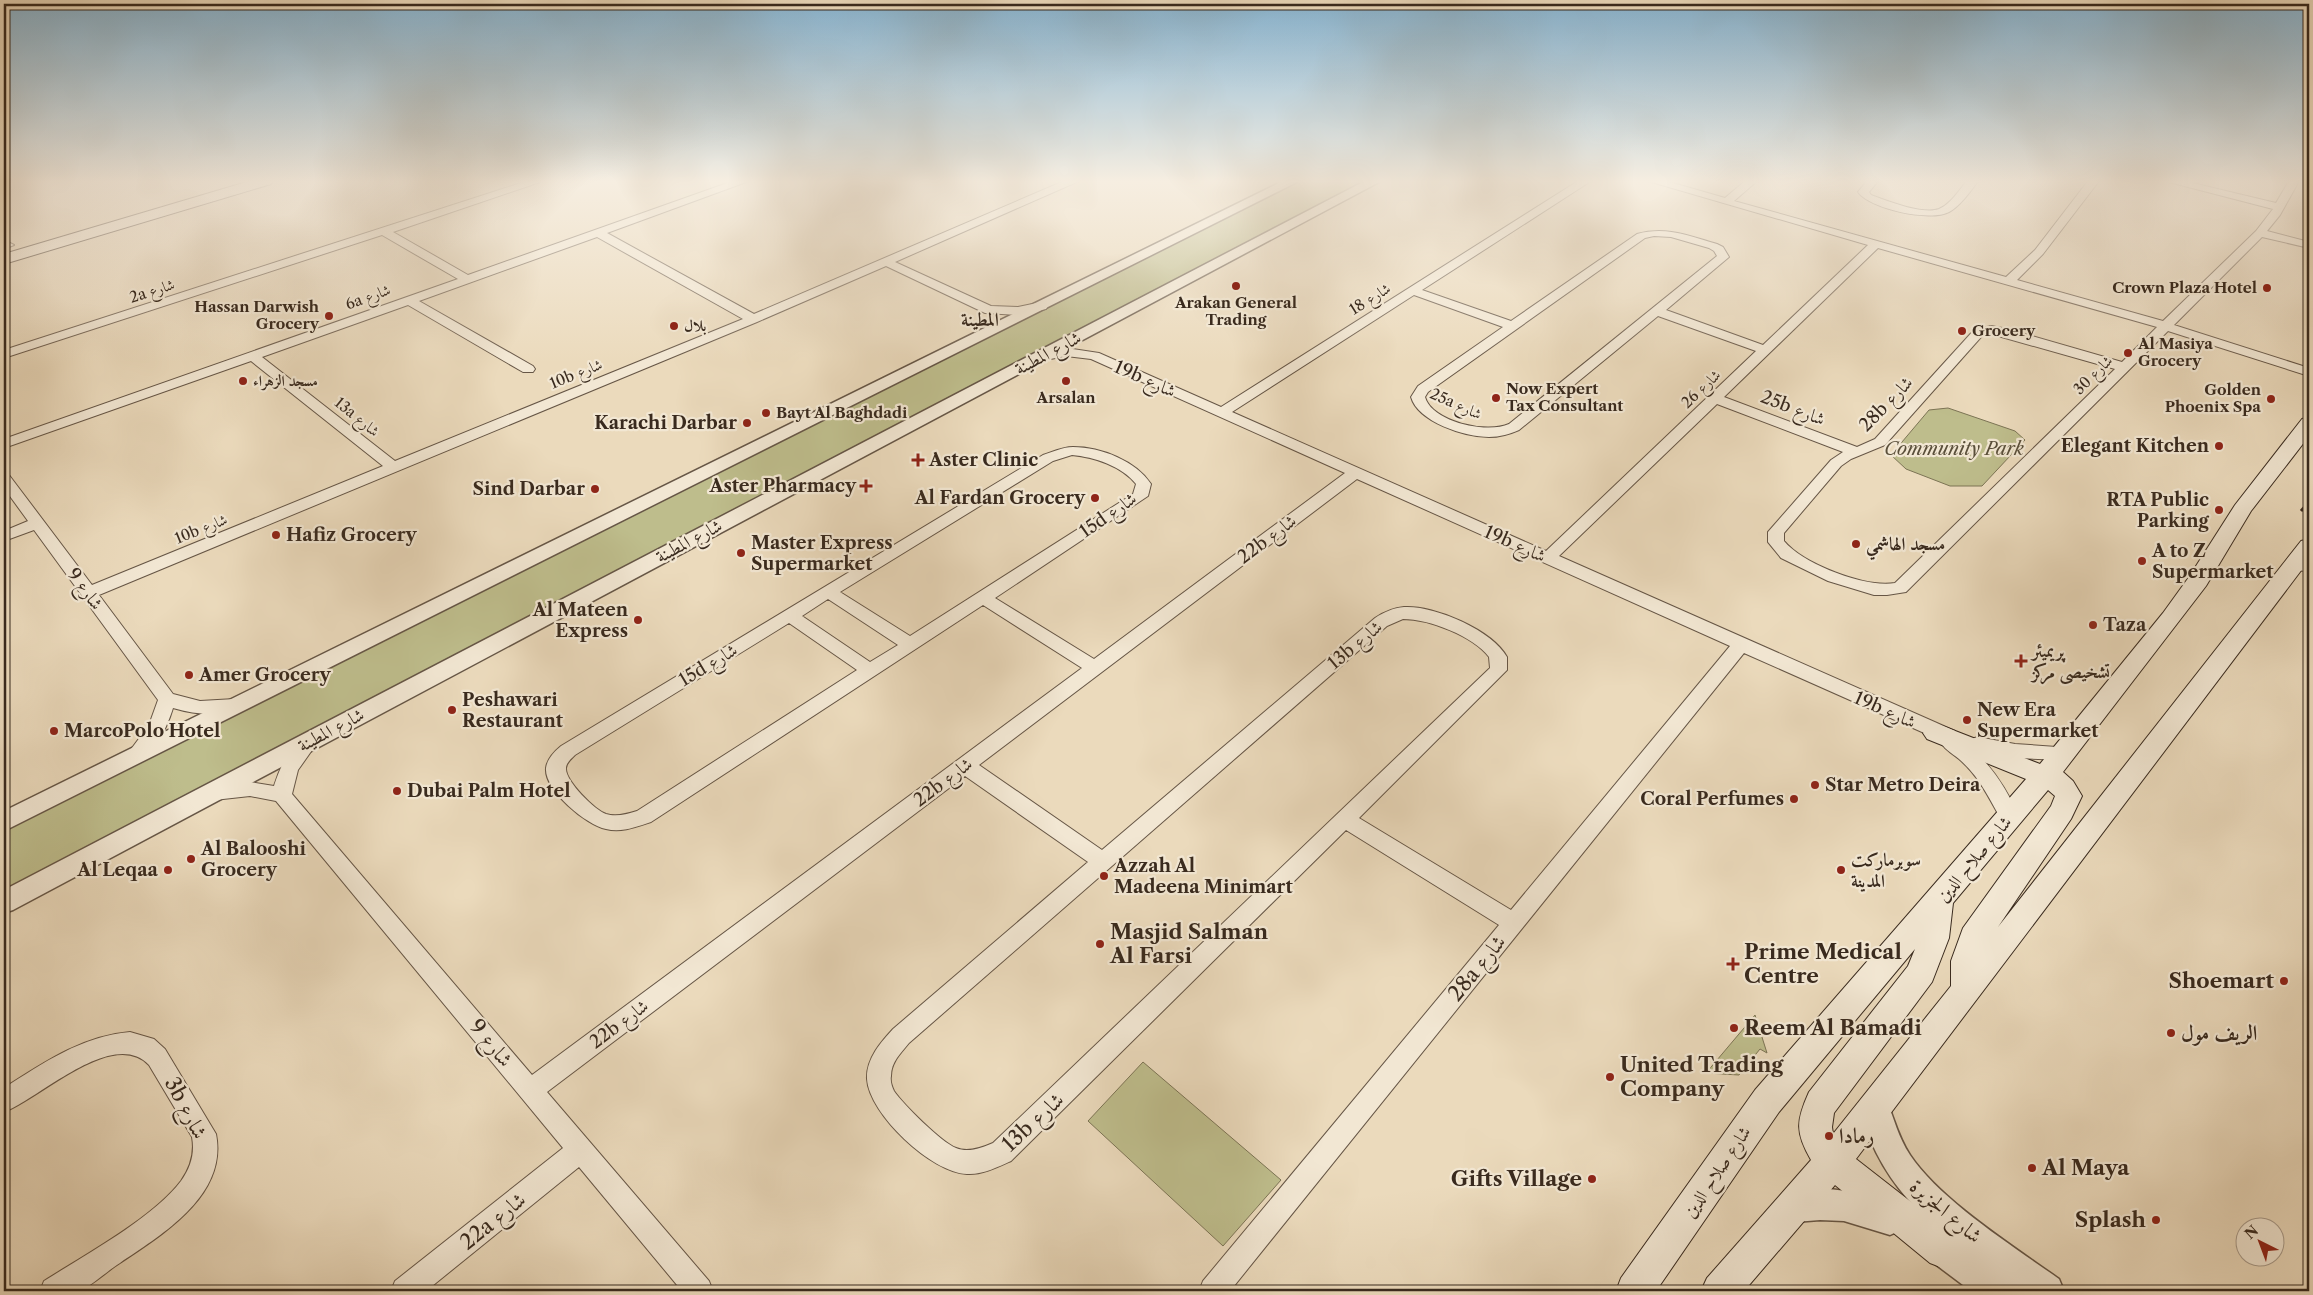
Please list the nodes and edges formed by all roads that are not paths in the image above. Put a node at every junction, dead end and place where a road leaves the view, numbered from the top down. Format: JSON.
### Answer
{"nodes":[{"id":1,"x":30,"y":241,"type":"edge"},
{"id":2,"x":48,"y":241,"type":"edge"},
{"id":3,"x":356,"y":241,"type":"edge"},
{"id":4,"x":401,"y":241,"type":"edge"},
{"id":5,"x":574,"y":241,"type":"edge"},
{"id":6,"x":613,"y":241,"type":"edge"},
{"id":7,"x":934,"y":241,"type":"edge"},
{"id":8,"x":1172,"y":241,"type":"edge"},
{"id":9,"x":1261,"y":241,"type":"edge"},
{"id":10,"x":1491,"y":241,"type":"edge"},
{"id":11,"x":1636,"y":241,"type":"edge"},
{"id":12,"x":1695,"y":241,"type":"edge"},
{"id":13,"x":1871,"y":241,"type":"edge"},
{"id":14,"x":2047,"y":241,"type":"edge"},
{"id":15,"x":2251,"y":241,"type":"edge"},
{"id":16,"x":2294,"y":241,"type":"edge"},
{"id":17,"x":1877,"y":243,"type":"junction"},
{"id":18,"x":2309,"y":245,"type":"edge"},
{"id":19,"x":5,"y":249,"type":"edge"},
{"id":20,"x":886,"y":262,"type":"junction"},
{"id":21,"x":467,"y":280,"type":"junction"},
{"id":22,"x":2010,"y":280,"type":"junction"},
{"id":23,"x":1413,"y":291,"type":"junction"},
{"id":24,"x":409,"y":300,"type":"junction"},
{"id":25,"x":1045,"y":305,"type":"junction"},
{"id":26,"x":989,"y":310,"type":"junction"},
{"id":27,"x":1657,"y":311,"type":"junction"},
{"id":28,"x":753,"y":318,"type":"junction"},
{"id":29,"x":1512,"y":326,"type":"junction"},
{"id":30,"x":2166,"y":326,"type":"junction"},
{"id":31,"x":1093,"y":330,"type":"junction"},
{"id":32,"x":986,"y":334,"type":"junction"},
{"id":33,"x":1765,"y":350,"type":"junction"},
{"id":34,"x":4,"y":354,"type":"edge"},
{"id":35,"x":253,"y":356,"type":"junction"},
{"id":36,"x":1094,"y":356,"type":"junction"},
{"id":37,"x":1040,"y":357,"type":"junction"},
{"id":38,"x":2124,"y":367,"type":"junction"},
{"id":39,"x":528,"y":369,"type":"dead end"},
{"id":40,"x":2309,"y":372,"type":"edge"},
{"id":41,"x":1715,"y":398,"type":"junction"},
{"id":42,"x":1221,"y":413,"type":"junction"},
{"id":43,"x":2309,"y":423,"type":"edge"},
{"id":44,"x":4,"y":444,"type":"edge"},
{"id":45,"x":1857,"y":452,"type":"junction"},
{"id":46,"x":393,"y":467,"type":"junction"},
{"id":47,"x":1355,"y":473,"type":"junction"},
{"id":48,"x":4,"y":478,"type":"edge"},
{"id":49,"x":37,"y":523,"type":"junction"},
{"id":50,"x":4,"y":536,"type":"edge"},
{"id":51,"x":2309,"y":546,"type":"edge"},
{"id":52,"x":1547,"y":559,"type":"junction"},
{"id":53,"x":2302,"y":566,"type":"edge"},
{"id":54,"x":1906,"y":584,"type":"joint"},
{"id":55,"x":828,"y":592,"type":"junction"},
{"id":56,"x":88,"y":593,"type":"junction"},
{"id":57,"x":983,"y":598,"type":"junction"},
{"id":58,"x":789,"y":615,"type":"junction"},
{"id":59,"x":910,"y":645,"type":"junction"},
{"id":60,"x":1741,"y":645,"type":"junction"},
{"id":61,"x":1094,"y":668,"type":"junction"},
{"id":62,"x":871,"y":671,"type":"junction"},
{"id":63,"x":167,"y":699,"type":"junction"},
{"id":64,"x":248,"y":702,"type":"junction"},
{"id":65,"x":1936,"y":732,"type":"junction"},
{"id":66,"x":309,"y":742,"type":"junction"},
{"id":67,"x":2064,"y":753,"type":"junction"},
{"id":68,"x":134,"y":758,"type":"junction"},
{"id":69,"x":964,"y":765,"type":"junction"},
{"id":70,"x":2044,"y":776,"type":"junction"},
{"id":71,"x":209,"y":794,"type":"junction"},
{"id":72,"x":282,"y":795,"type":"junction"},
{"id":73,"x":2010,"y":818,"type":"junction"},
{"id":74,"x":1346,"y":820,"type":"junction"},
{"id":75,"x":4,"y":822,"type":"edge"},
{"id":76,"x":1102,"y":862,"type":"junction"},
{"id":77,"x":1938,"y":901,"type":"junction"},
{"id":78,"x":4,"y":902,"type":"edge"},
{"id":79,"x":1514,"y":923,"type":"junction"},
{"id":80,"x":1966,"y":989,"type":"junction"},
{"id":81,"x":530,"y":1090,"type":"junction"},
{"id":82,"x":4,"y":1101,"type":"edge"},
{"id":83,"x":1875,"y":1109,"type":"junction"},
{"id":84,"x":581,"y":1150,"type":"junction"},
{"id":85,"x":1833,"y":1162,"type":"junction"},
{"id":86,"x":1795,"y":1206,"type":"junction"},
{"id":87,"x":1943,"y":1250,"type":"junction"},
{"id":88,"x":54,"y":1291,"type":"edge"},
{"id":89,"x":405,"y":1291,"type":"edge"},
{"id":90,"x":699,"y":1291,"type":"edge"},
{"id":91,"x":1213,"y":1291,"type":"edge"},
{"id":92,"x":1634,"y":1291,"type":"edge"},
{"id":93,"x":1720,"y":1291,"type":"edge"},
{"id":94,"x":1998,"y":1291,"type":"edge"},
{"id":95,"x":2047,"y":1291,"type":"edge"}],
"edges":[{"from":1,"to":19,"type":"main road"},
{"from":2,"to":19,"type":"main road"},
{"from":3,"to":34,"type":"street","name":"2a شارع"},
{"from":4,"to":21,"type":"street"},
{"from":5,"to":21,"type":"street","name":"6a شارع"},
{"from":6,"to":28,"type":"street"},
{"from":7,"to":20,"type":"street","name":"10b شارع"},
{"from":8,"to":25,"type":"street"},
{"from":9,"to":31,"type":"street","name":"شارع المطينة"},
{"from":10,"to":23,"type":"street","name":"شارع 18"},
{"from":11,"to":29,"type":"street","name":"25a شارع"},
{"from":12,"to":27,"type":"street","name":"25a شارع"},
{"from":13,"to":17,"type":"street"},
{"from":14,"to":22,"type":"street"},
{"from":15,"to":30,"type":"street","name":"شارع 30"},
{"from":16,"to":18,"type":"street"},
{"from":17,"to":22,"type":"street"},
{"from":17,"to":33,"type":"street","name":"شارع 26"},
{"from":20,"to":26,"type":"street"},
{"from":20,"to":28,"type":"street","name":"10b شارع"},
{"from":21,"to":24,"type":"street","name":"6a شارع"},
{"from":22,"to":30,"type":"street"},
{"from":23,"to":29,"type":"street"},
{"from":23,"to":42,"type":"street","name":"شارع 18"},
{"from":24,"to":35,"type":"street","name":"6a شارع"},
{"from":24,"to":39,"type":"street"},
{"from":25,"to":26,"type":"street"},
{"from":25,"to":32,"type":"street"},
{"from":26,"to":32,"type":"street"},
{"from":27,"to":29,"type":"street","name":"25a شارع"},
{"from":27,"to":33,"type":"street"},
{"from":28,"to":46,"type":"street","name":"10b شارع"},
{"from":30,"to":38,"type":"street","name":"شارع 30"},
{"from":30,"to":40,"type":"street"},
{"from":31,"to":36,"type":"street","name":"19b شارع"},
{"from":31,"to":37,"type":"street","name":"شارع المطينة"},
{"from":32,"to":64,"type":"street"},
{"from":33,"to":41,"type":"street","name":"شارع 26"},
{"from":35,"to":44,"type":"street","name":"6a شارع"},
{"from":35,"to":46,"type":"street","name":"13a شارع"},
{"from":36,"to":37,"type":"street","name":"19b شارع"},
{"from":36,"to":42,"type":"street","name":"19b شارع"},
{"from":37,"to":66,"type":"street","name":"شارع المطينة"},
{"from":38,"to":45,"type":"street","name":"28b شارع"},
{"from":38,"to":54,"type":"street","name":"شارع 30"},
{"from":41,"to":45,"type":"street","name":"25b شارع"},
{"from":41,"to":52,"type":"street","name":"شارع 26"},
{"from":42,"to":47,"type":"street","name":"19b شارع"},
{"from":43,"to":67,"type":"main road","name":"شارع صلاح الدين"},
{"from":45,"to":54,"type":"street","name":"28b شارع"},
{"from":46,"to":56,"type":"street","name":"10b شارع"},
{"from":47,"to":52,"type":"street","name":"19b شارع"},
{"from":47,"to":61,"type":"street","name":"22b شارع"},
{"from":48,"to":49,"type":"street","name":"شارع 9"},
{"from":49,"to":50,"type":"street"},
{"from":49,"to":56,"type":"street","name":"شارع 9"},
{"from":51,"to":53,"type":"main road"},
{"from":52,"to":60,"type":"street","name":"19b شارع"},
{"from":53,"to":80,"type":"main road"},
{"from":55,"to":57,"type":"street","name":"15d شارع"},
{"from":55,"to":58,"type":"street","name":"15d شارع"},
{"from":55,"to":59,"type":"street"},
{"from":56,"to":63,"type":"street","name":"شارع 9"},
{"from":57,"to":59,"type":"street","name":"15d شارع"},
{"from":57,"to":61,"type":"street"},
{"from":58,"to":62,"type":"street"},
{"from":58,"to":62,"type":"street","name":"15d شارع"},
{"from":59,"to":62,"type":"street","name":"15d شارع"},
{"from":60,"to":65,"type":"street","name":"19b شارع"},
{"from":60,"to":79,"type":"street","name":"28a شارع"},
{"from":61,"to":69,"type":"street","name":"22b شارع"},
{"from":63,"to":64,"type":"street"},
{"from":63,"to":68,"type":"street"},
{"from":64,"to":68,"type":"street"},
{"from":65,"to":67,"type":"street","name":"19b شارع"},
{"from":65,"to":70,"type":"main road"},
{"from":65,"to":73,"type":"street","name":"19b شارع"},
{"from":66,"to":71,"type":"street","name":"شارع المطينة"},
{"from":66,"to":72,"type":"street"},
{"from":67,"to":70,"type":"main road","name":"شارع صلاح الدين"},
{"from":68,"to":75,"type":"street"},
{"from":69,"to":76,"type":"street"},
{"from":69,"to":81,"type":"street","name":"22b شارع"},
{"from":70,"to":73,"type":"main road","name":"شارع صلاح الدين"},
{"from":70,"to":80,"type":"main road"},
{"from":71,"to":72,"type":"street"},
{"from":71,"to":78,"type":"street","name":"شارع المطينة"},
{"from":72,"to":81,"type":"street","name":"شارع 9"},
{"from":73,"to":77,"type":"main road","name":"شارع صلاح الدين"},
{"from":74,"to":76,"type":"street","name":"13b شارع"},
{"from":74,"to":76,"type":"street","name":"13b شارع"},
{"from":74,"to":79,"type":"street"},
{"from":77,"to":85,"type":"main road"},
{"from":77,"to":92,"type":"main road","name":"شارع صلاح الدين"},
{"from":79,"to":91,"type":"street","name":"28a شارع"},
{"from":80,"to":83,"type":"main road"},
{"from":81,"to":84,"type":"street","name":"شارع 9"},
{"from":82,"to":88,"type":"street","name":"3b شارع"},
{"from":83,"to":85,"type":"main road"},
{"from":83,"to":95,"type":"street","name":"شارع الجزيرة"},
{"from":84,"to":89,"type":"street","name":"22a شارع"},
{"from":84,"to":90,"type":"street","name":"شارع 9"},
{"from":85,"to":86,"type":"main road"},
{"from":85,"to":87,"type":"main road"},
{"from":86,"to":87,"type":"street","name":"شارع الجزيرة"},
{"from":86,"to":93,"type":"main road"},
{"from":87,"to":94,"type":"street","name":"شارع الجزيرة"}]}
